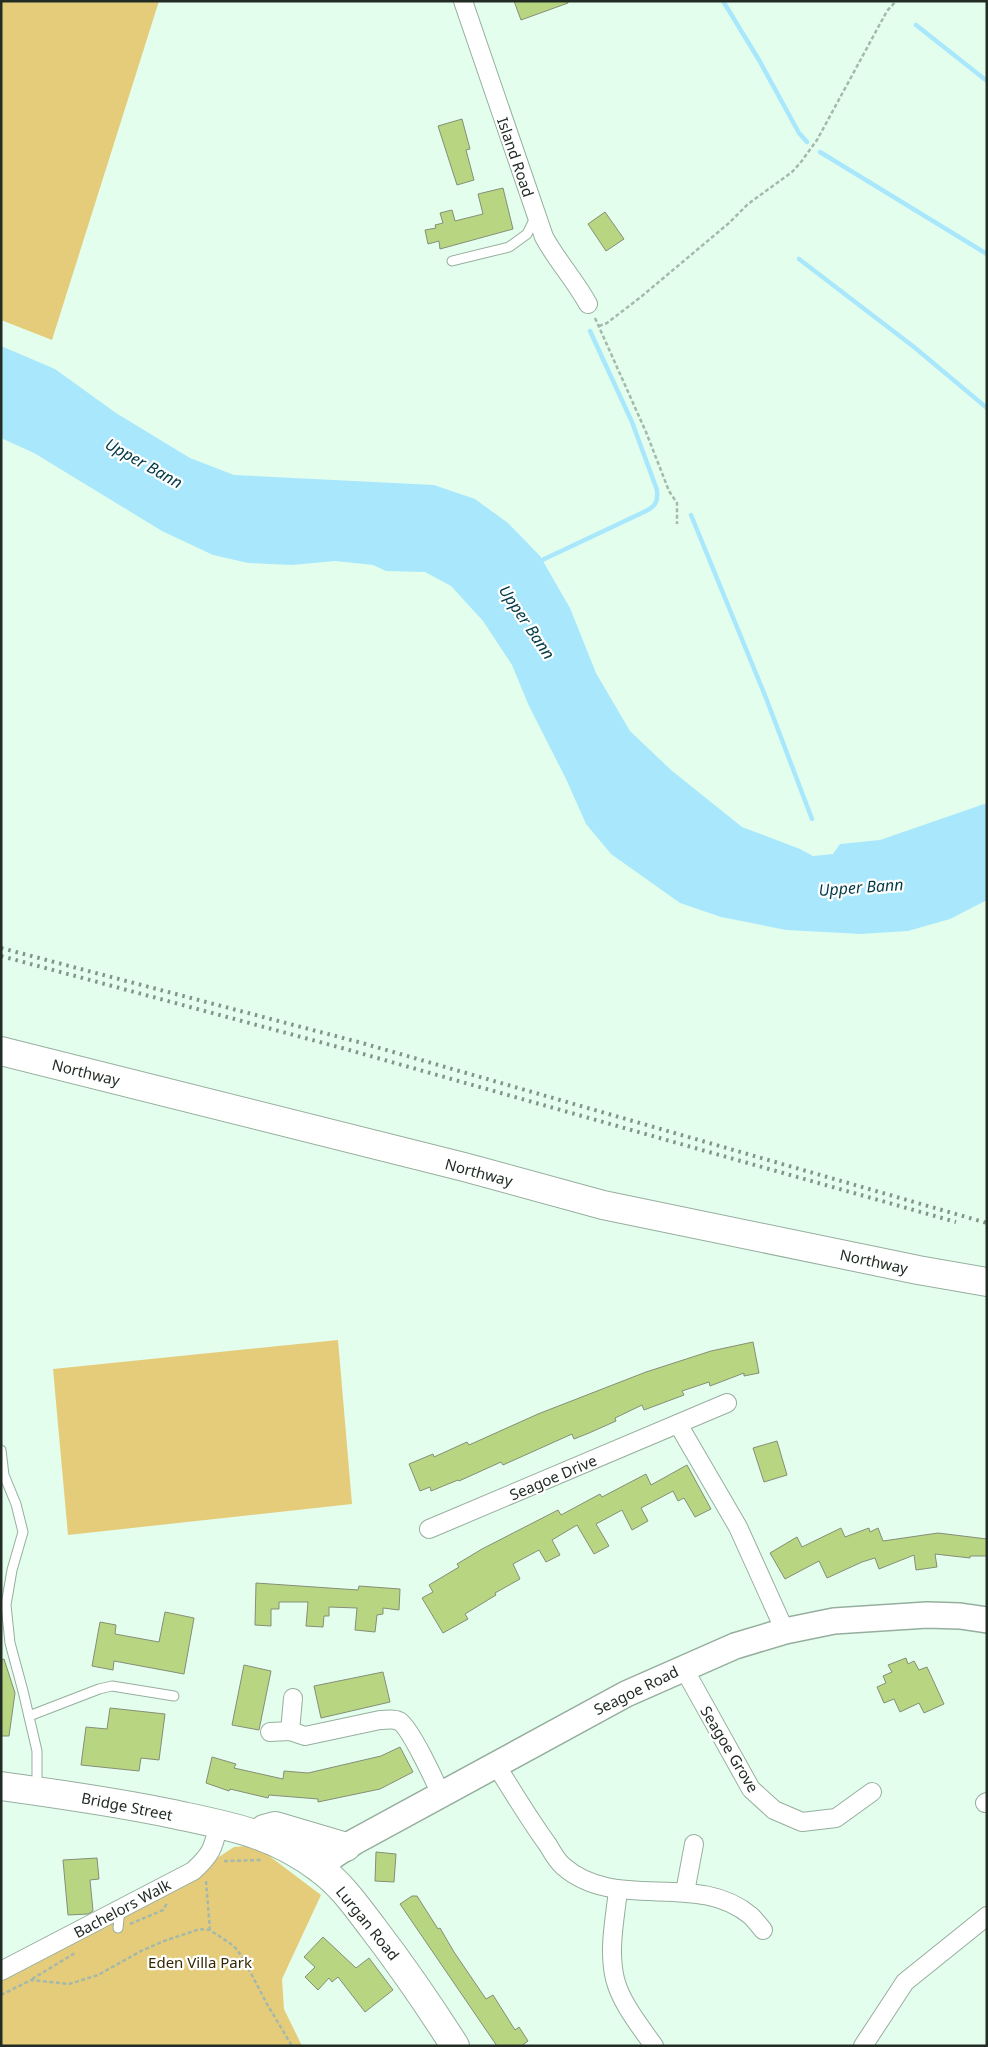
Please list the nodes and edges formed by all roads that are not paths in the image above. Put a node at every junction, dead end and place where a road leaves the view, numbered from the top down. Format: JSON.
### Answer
{"nodes":[{"id":1,"x":463,"y":1,"type":"edge"},
{"id":2,"x":536,"y":215,"type":"junction"},
{"id":3,"x":452,"y":262,"type":"dead end"},
{"id":4,"x":588,"y":304,"type":"road end"},
{"id":5,"x":1,"y":1051,"type":"edge"},
{"id":6,"x":981,"y":1283,"type":"edge"},
{"id":7,"x":727,"y":1404,"type":"dead end"},
{"id":8,"x":678,"y":1424,"type":"junction"},
{"id":9,"x":1,"y":1450,"type":"edge"},
{"id":10,"x":428,"y":1529,"type":"dead end"},
{"id":11,"x":987,"y":1620,"type":"edge"},
{"id":12,"x":5,"y":1626,"type":"edge"},
{"id":13,"x":784,"y":1631,"type":"junction"},
{"id":14,"x":683,"y":1667,"type":"junction"},
{"id":15,"x":174,"y":1696,"type":"dead end"},
{"id":16,"x":293,"y":1698,"type":"dead end"},
{"id":17,"x":29,"y":1716,"type":"junction"},
{"id":18,"x":290,"y":1731,"type":"junction"},
{"id":19,"x":270,"y":1732,"type":"dead end"},
{"id":20,"x":496,"y":1765,"type":"junction"},
{"id":21,"x":1,"y":1786,"type":"edge"},
{"id":22,"x":37,"y":1791,"type":"junction"},
{"id":23,"x":872,"y":1792,"type":"dead end"},
{"id":24,"x":441,"y":1795,"type":"junction"},
{"id":25,"x":219,"y":1824,"type":"junction"},
{"id":26,"x":252,"y":1832,"type":"junction"},
{"id":27,"x":694,"y":1844,"type":"dead end"},
{"id":28,"x":346,"y":1847,"type":"junction"},
{"id":29,"x":321,"y":1869,"type":"junction"},
{"id":30,"x":618,"y":1890,"type":"junction"},
{"id":31,"x":685,"y":1892,"type":"junction"},
{"id":32,"x":120,"y":1909,"type":"junction"},
{"id":33,"x":987,"y":1916,"type":"edge"},
{"id":34,"x":118,"y":1928,"type":"dead end"},
{"id":35,"x":763,"y":1930,"type":"dead end"},
{"id":36,"x":1,"y":1971,"type":"edge"},
{"id":37,"x":455,"y":2046,"type":"edge"},
{"id":38,"x":654,"y":2046,"type":"edge"},
{"id":39,"x":863,"y":2046,"type":"edge"}],
"edges":[{"from":1,"to":2,"type":"street","name":"Island Road"},
{"from":2,"to":3,"type":"lane"},
{"from":2,"to":4,"type":"street","name":"Island Road"},
{"from":5,"to":6,"type":"main road","name":"Northway"},
{"from":7,"to":8,"type":"street","name":"Seagoe Drive"},
{"from":8,"to":10,"type":"street","name":"Seagoe Drive"},
{"from":8,"to":13,"type":"street"},
{"from":9,"to":12,"type":"lane"},
{"from":11,"to":13,"type":"main road","name":"Seagoe Road"},
{"from":12,"to":17,"type":"lane"},
{"from":13,"to":14,"type":"main road","name":"Seagoe Road"},
{"from":14,"to":20,"type":"main road","name":"Seagoe Road"},
{"from":14,"to":23,"type":"street","name":"Seagoe Grove"},
{"from":15,"to":17,"type":"lane"},
{"from":16,"to":18,"type":"street"},
{"from":17,"to":22,"type":"lane"},
{"from":18,"to":19,"type":"street"},
{"from":18,"to":24,"type":"street"},
{"from":20,"to":24,"type":"main road","name":"Seagoe Road"},
{"from":20,"to":30,"type":"street"},
{"from":21,"to":22,"type":"main road","name":"Bridge Street"},
{"from":22,"to":25,"type":"main road","name":"Bridge Street"},
{"from":24,"to":28,"type":"main road","name":"Seagoe Road"},
{"from":25,"to":26,"type":"main road","name":"Bridge Street"},
{"from":25,"to":32,"type":"street","name":"Bachelors Walk"},
{"from":26,"to":28,"type":"main road"},
{"from":26,"to":29,"type":"main road","name":"Lurgan Road"},
{"from":27,"to":31,"type":"street"},
{"from":28,"to":29,"type":"main road","name":"Seagoe Road"},
{"from":29,"to":37,"type":"main road","name":"Lurgan Road"},
{"from":30,"to":31,"type":"street"},
{"from":30,"to":38,"type":"street"},
{"from":31,"to":35,"type":"street"},
{"from":32,"to":34,"type":"lane"},
{"from":32,"to":36,"type":"street","name":"Bachelors Walk"},
{"from":33,"to":39,"type":"street"}]}
